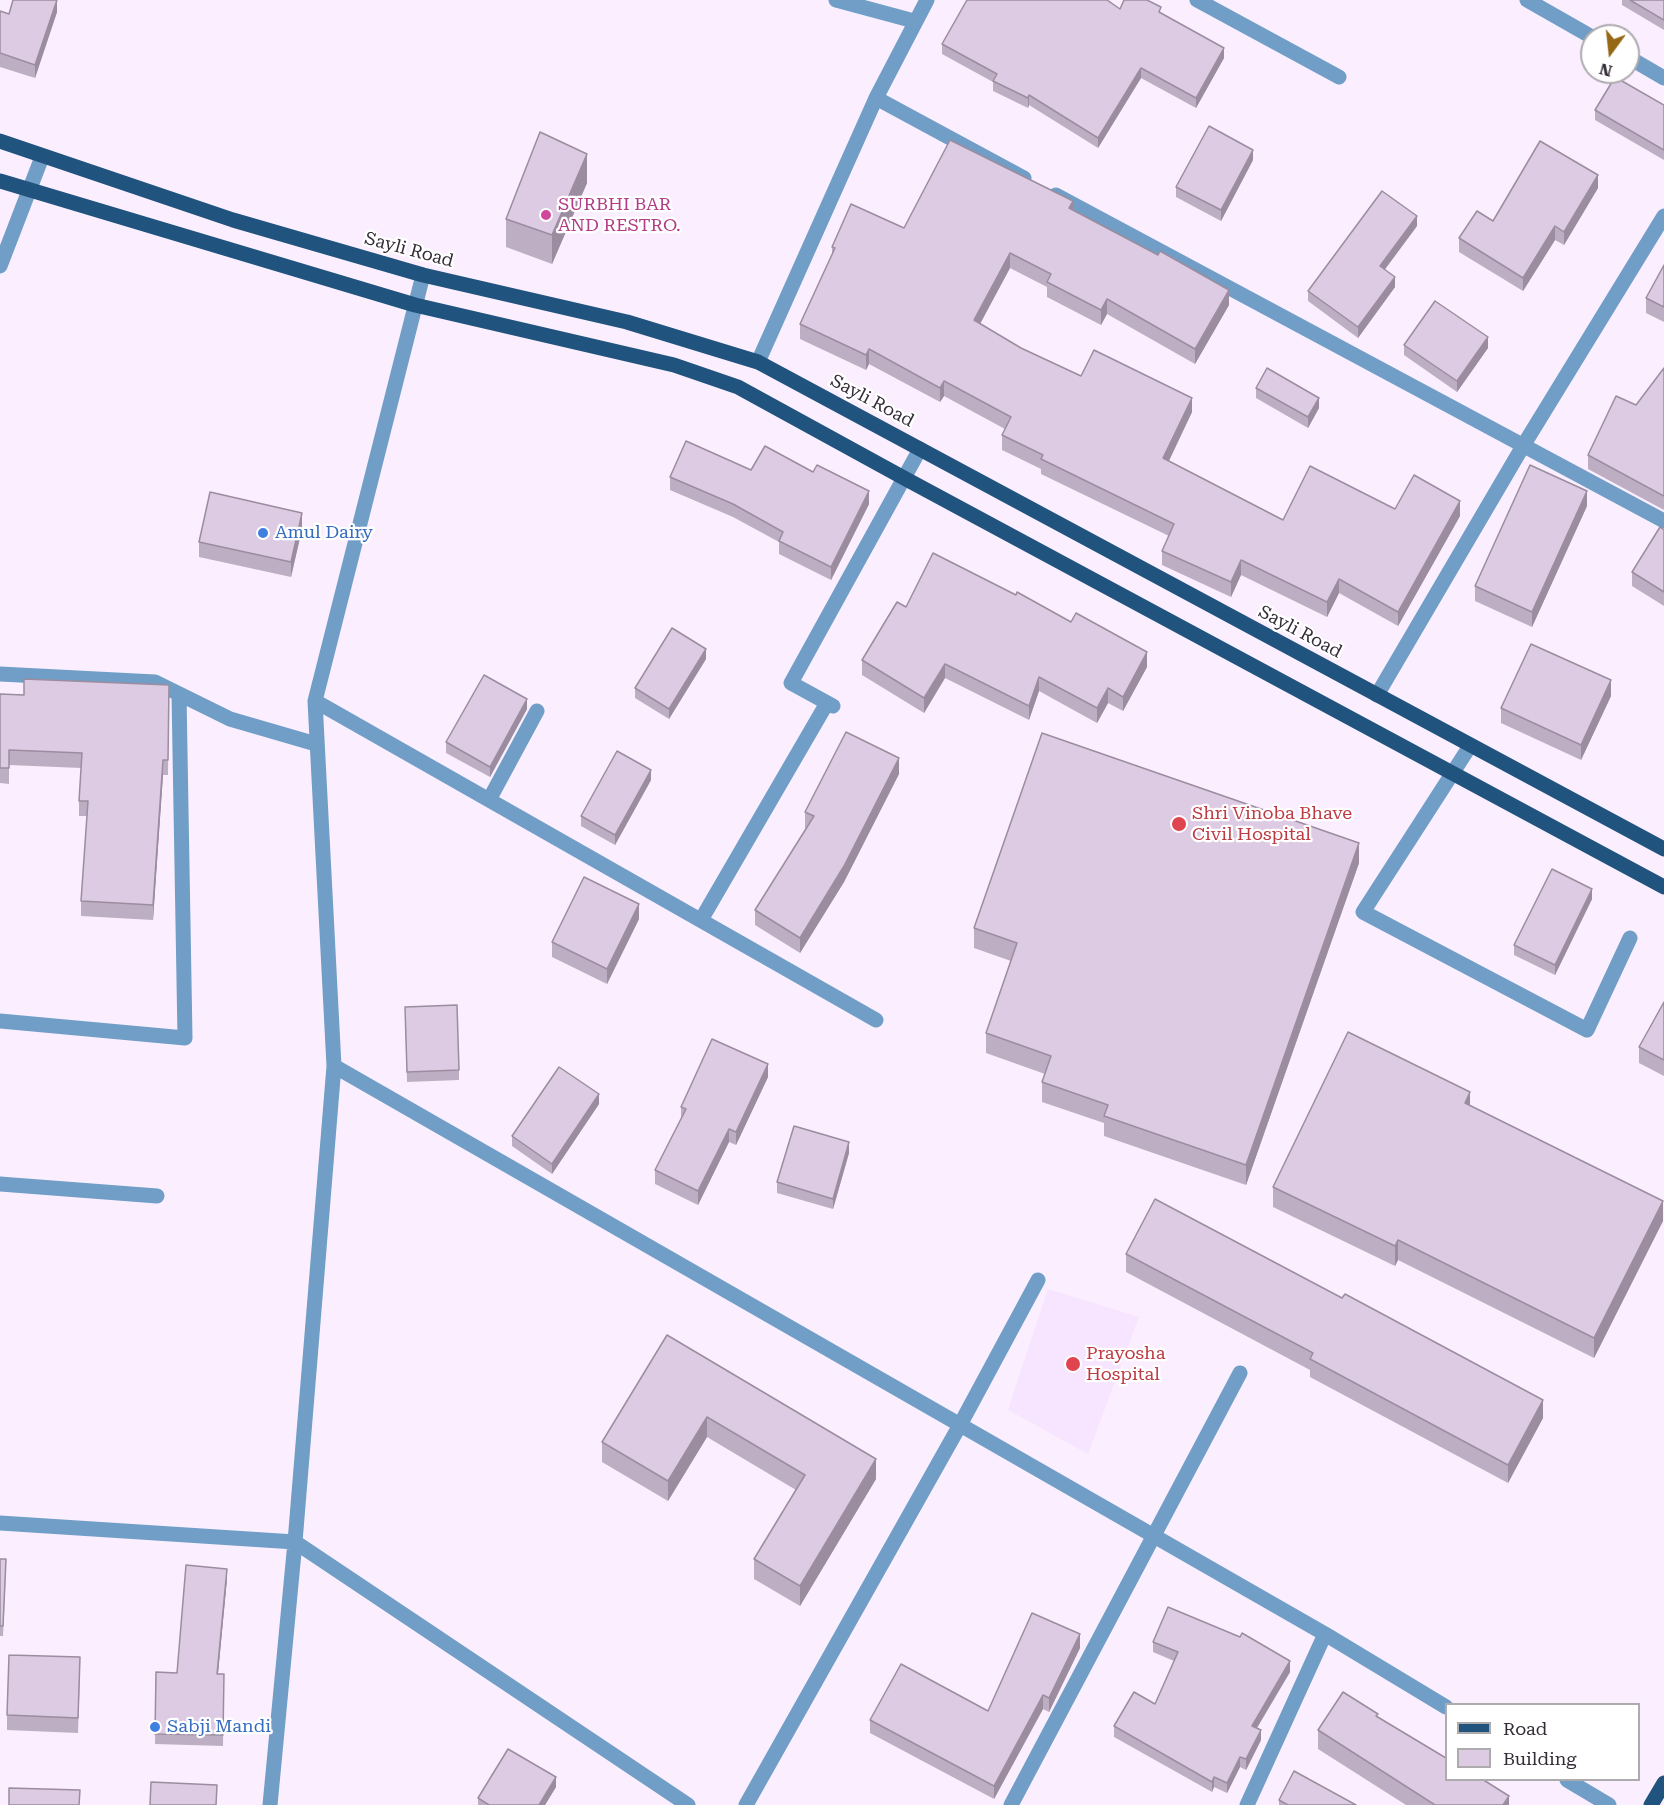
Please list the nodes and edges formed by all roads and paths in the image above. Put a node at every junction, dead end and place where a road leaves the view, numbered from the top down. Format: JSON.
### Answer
{"nodes":[{"id":1,"x":836,"y":0,"type":"edge"},
{"id":2,"x":927,"y":0,"type":"edge"},
{"id":3,"x":1197,"y":0,"type":"edge"},
{"id":4,"x":1527,"y":0,"type":"edge"},
{"id":5,"x":914,"y":21,"type":"junction"},
{"id":6,"x":1580,"y":30,"type":"edge"},
{"id":7,"x":1640,"y":64,"type":"edge"},
{"id":8,"x":1339,"y":77,"type":"dead end"},
{"id":9,"x":1664,"y":78,"type":"edge"},
{"id":10,"x":876,"y":98,"type":"junction"},
{"id":11,"x":0,"y":141,"type":"edge"},
{"id":12,"x":42,"y":157,"type":"junction"},
{"id":13,"x":0,"y":181,"type":"edge"},
{"id":14,"x":29,"y":190,"type":"junction"},
{"id":15,"x":1664,"y":216,"type":"edge"},
{"id":16,"x":0,"y":266,"type":"edge"},
{"id":17,"x":423,"y":275,"type":"junction"},
{"id":18,"x":416,"y":305,"type":"junction"},
{"id":19,"x":758,"y":362,"type":"junction"},
{"id":20,"x":1523,"y":446,"type":"junction"},
{"id":21,"x":920,"y":449,"type":"junction"},
{"id":22,"x":904,"y":478,"type":"junction"},
{"id":23,"x":1664,"y":521,"type":"edge"},
{"id":24,"x":0,"y":674,"type":"edge"},
{"id":25,"x":179,"y":694,"type":"junction"},
{"id":26,"x":1377,"y":695,"type":"junction"},
{"id":27,"x":315,"y":701,"type":"junction"},
{"id":28,"x":537,"y":711,"type":"dead end"},
{"id":29,"x":316,"y":744,"type":"junction"},
{"id":30,"x":1470,"y":746,"type":"junction"},
{"id":31,"x":1453,"y":773,"type":"junction"},
{"id":32,"x":489,"y":800,"type":"junction"},
{"id":33,"x":1664,"y":849,"type":"edge"},
{"id":34,"x":1664,"y":887,"type":"edge"},
{"id":35,"x":701,"y":920,"type":"junction"},
{"id":36,"x":1630,"y":938,"type":"dead end"},
{"id":37,"x":876,"y":1020,"type":"dead end"},
{"id":38,"x":0,"y":1021,"type":"edge"},
{"id":39,"x":334,"y":1066,"type":"junction"},
{"id":40,"x":0,"y":1184,"type":"edge"},
{"id":41,"x":157,"y":1196,"type":"dead end"},
{"id":42,"x":1038,"y":1280,"type":"dead end"},
{"id":43,"x":1240,"y":1373,"type":"dead end"},
{"id":44,"x":960,"y":1425,"type":"junction"},
{"id":45,"x":0,"y":1523,"type":"edge"},
{"id":46,"x":1153,"y":1535,"type":"junction"},
{"id":47,"x":295,"y":1542,"type":"junction"},
{"id":48,"x":1325,"y":1634,"type":"junction"},
{"id":49,"x":1445,"y":1706,"type":"edge"},
{"id":50,"x":1570,"y":1781,"type":"edge"},
{"id":51,"x":1664,"y":1783,"type":"edge"},
{"id":52,"x":270,"y":1805,"type":"edge"},
{"id":53,"x":688,"y":1805,"type":"edge"},
{"id":54,"x":746,"y":1805,"type":"edge"},
{"id":55,"x":1011,"y":1805,"type":"edge"},
{"id":56,"x":1247,"y":1805,"type":"edge"},
{"id":57,"x":1609,"y":1805,"type":"edge"},
{"id":58,"x":1651,"y":1805,"type":"edge"}],
"edges":[{"from":1,"to":5,"type":"street"},
{"from":2,"to":5,"type":"street"},
{"from":3,"to":8,"type":"street"},
{"from":4,"to":6,"type":"street"},
{"from":5,"to":10,"type":"street"},
{"from":7,"to":9,"type":"street"},
{"from":10,"to":19,"type":"street"},
{"from":10,"to":20,"type":"street"},
{"from":11,"to":12,"type":"main road","name":"Sayli Road"},
{"from":12,"to":14,"type":"street"},
{"from":12,"to":17,"type":"main road","name":"Sayli Road"},
{"from":13,"to":14,"type":"main road"},
{"from":14,"to":16,"type":"street"},
{"from":14,"to":18,"type":"main road"},
{"from":15,"to":20,"type":"street"},
{"from":17,"to":18,"type":"street"},
{"from":17,"to":19,"type":"main road","name":"Sayli Road"},
{"from":18,"to":22,"type":"main road"},
{"from":18,"to":27,"type":"street"},
{"from":19,"to":21,"type":"main road","name":"Sayli Road"},
{"from":20,"to":23,"type":"street"},
{"from":20,"to":26,"type":"street"},
{"from":21,"to":22,"type":"street"},
{"from":21,"to":26,"type":"main road","name":"Sayli Road"},
{"from":22,"to":31,"type":"main road"},
{"from":22,"to":35,"type":"street"},
{"from":24,"to":25,"type":"street"},
{"from":25,"to":29,"type":"street"},
{"from":25,"to":38,"type":"street"},
{"from":26,"to":30,"type":"main road","name":"Sayli Road"},
{"from":27,"to":29,"type":"street"},
{"from":27,"to":32,"type":"street"},
{"from":28,"to":32,"type":"street"},
{"from":29,"to":39,"type":"street"},
{"from":30,"to":31,"type":"street"},
{"from":30,"to":33,"type":"main road","name":"Sayli Road"},
{"from":31,"to":34,"type":"main road"},
{"from":31,"to":36,"type":"street"},
{"from":32,"to":35,"type":"street"},
{"from":35,"to":37,"type":"street"},
{"from":39,"to":44,"type":"street"},
{"from":39,"to":47,"type":"street"},
{"from":40,"to":41,"type":"street"},
{"from":42,"to":44,"type":"street"},
{"from":43,"to":46,"type":"street"},
{"from":44,"to":46,"type":"street"},
{"from":44,"to":54,"type":"street"},
{"from":45,"to":47,"type":"street"},
{"from":46,"to":48,"type":"street"},
{"from":46,"to":55,"type":"street"},
{"from":47,"to":52,"type":"street"},
{"from":47,"to":53,"type":"street"},
{"from":48,"to":49,"type":"street"},
{"from":48,"to":56,"type":"street"},
{"from":50,"to":57,"type":"street"},
{"from":51,"to":58,"type":"main road"}]}
